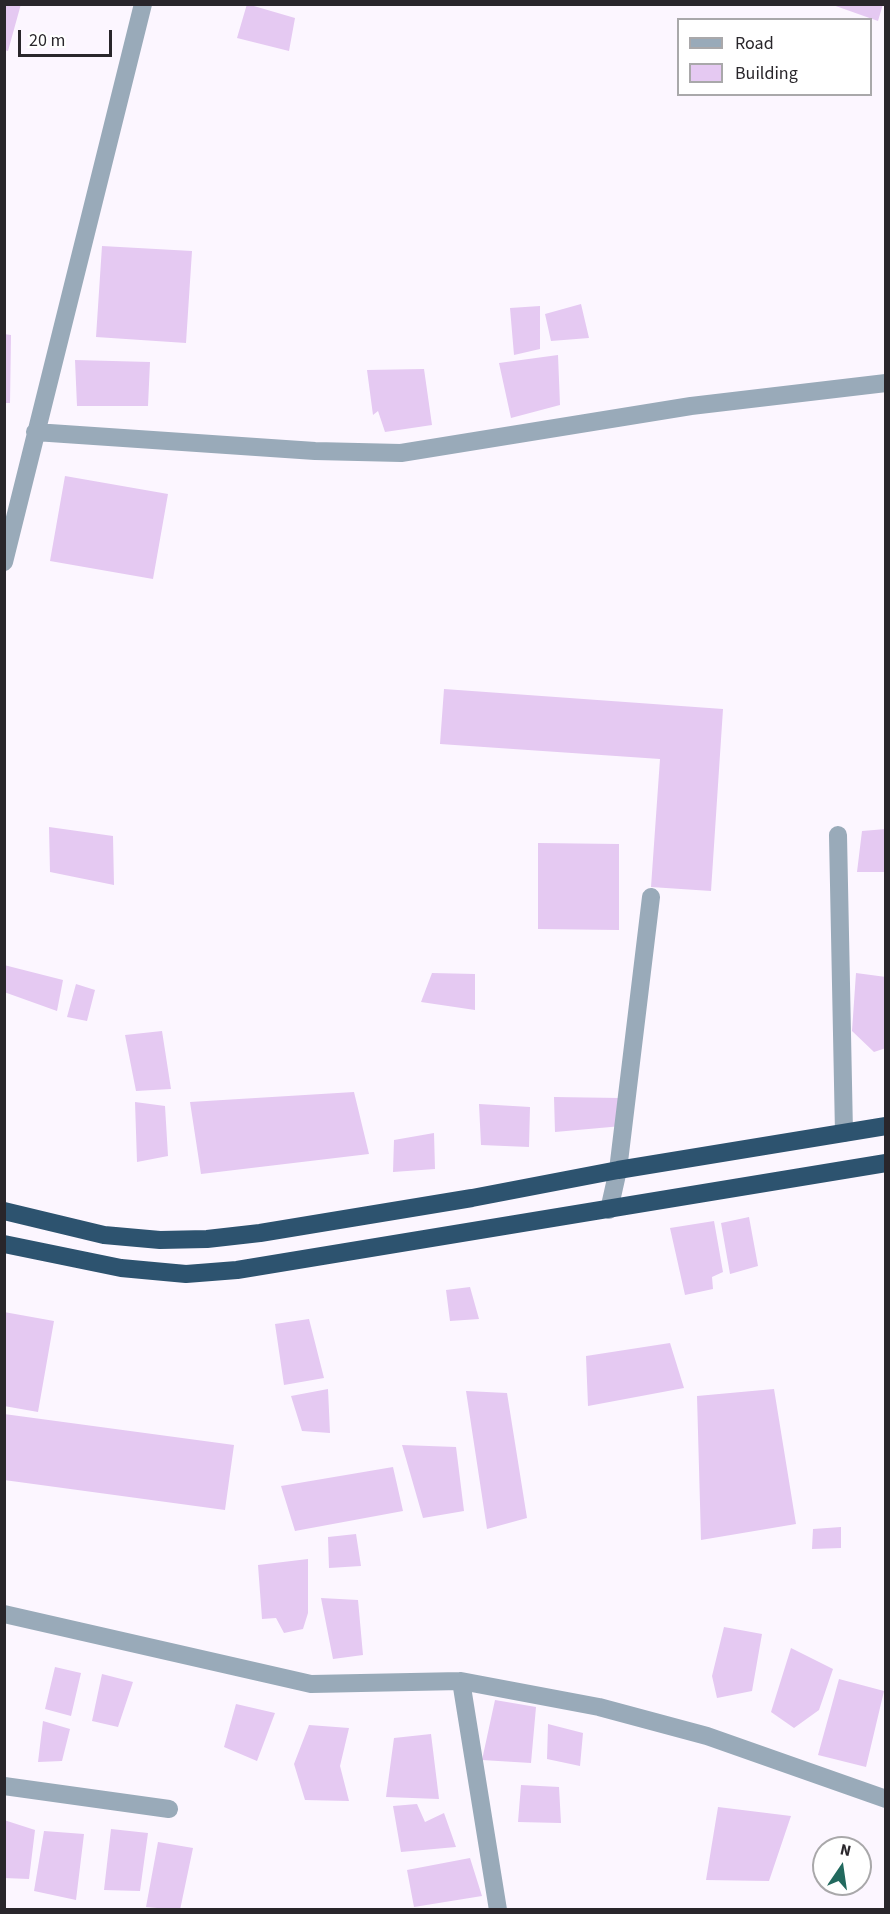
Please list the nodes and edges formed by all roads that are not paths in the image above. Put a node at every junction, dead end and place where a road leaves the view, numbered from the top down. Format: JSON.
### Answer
{"nodes":[{"id":1,"x":143,"y":4,"type":"edge"},
{"id":2,"x":885,"y":383,"type":"edge"},
{"id":3,"x":35,"y":432,"type":"junction"},
{"id":4,"x":4,"y":562,"type":"edge"},
{"id":5,"x":838,"y":835,"type":"dead end"},
{"id":6,"x":651,"y":897,"type":"dead end"},
{"id":7,"x":885,"y":1126,"type":"edge"},
{"id":8,"x":844,"y":1133,"type":"junction"},
{"id":9,"x":885,"y":1163,"type":"edge"},
{"id":10,"x":618,"y":1170,"type":"junction"},
{"id":11,"x":609,"y":1210,"type":"junction"},
{"id":12,"x":4,"y":1211,"type":"edge"},
{"id":13,"x":4,"y":1244,"type":"edge"},
{"id":14,"x":4,"y":1614,"type":"edge"},
{"id":15,"x":460,"y":1681,"type":"junction"},
{"id":16,"x":4,"y":1786,"type":"edge"},
{"id":17,"x":885,"y":1799,"type":"edge"},
{"id":18,"x":169,"y":1809,"type":"dead end"},
{"id":19,"x":498,"y":1910,"type":"edge"}],
"edges":[{"from":1,"to":3,"type":"street"},
{"from":2,"to":3,"type":"street"},
{"from":3,"to":4,"type":"street"},
{"from":5,"to":8,"type":"street"},
{"from":6,"to":10,"type":"street"},
{"from":7,"to":8,"type":"highway"},
{"from":8,"to":10,"type":"highway"},
{"from":9,"to":11,"type":"highway"},
{"from":10,"to":11,"type":"street"},
{"from":10,"to":12,"type":"highway"},
{"from":11,"to":13,"type":"highway"},
{"from":14,"to":15,"type":"street"},
{"from":15,"to":17,"type":"street"},
{"from":15,"to":19,"type":"street"},
{"from":16,"to":18,"type":"street"}]}
